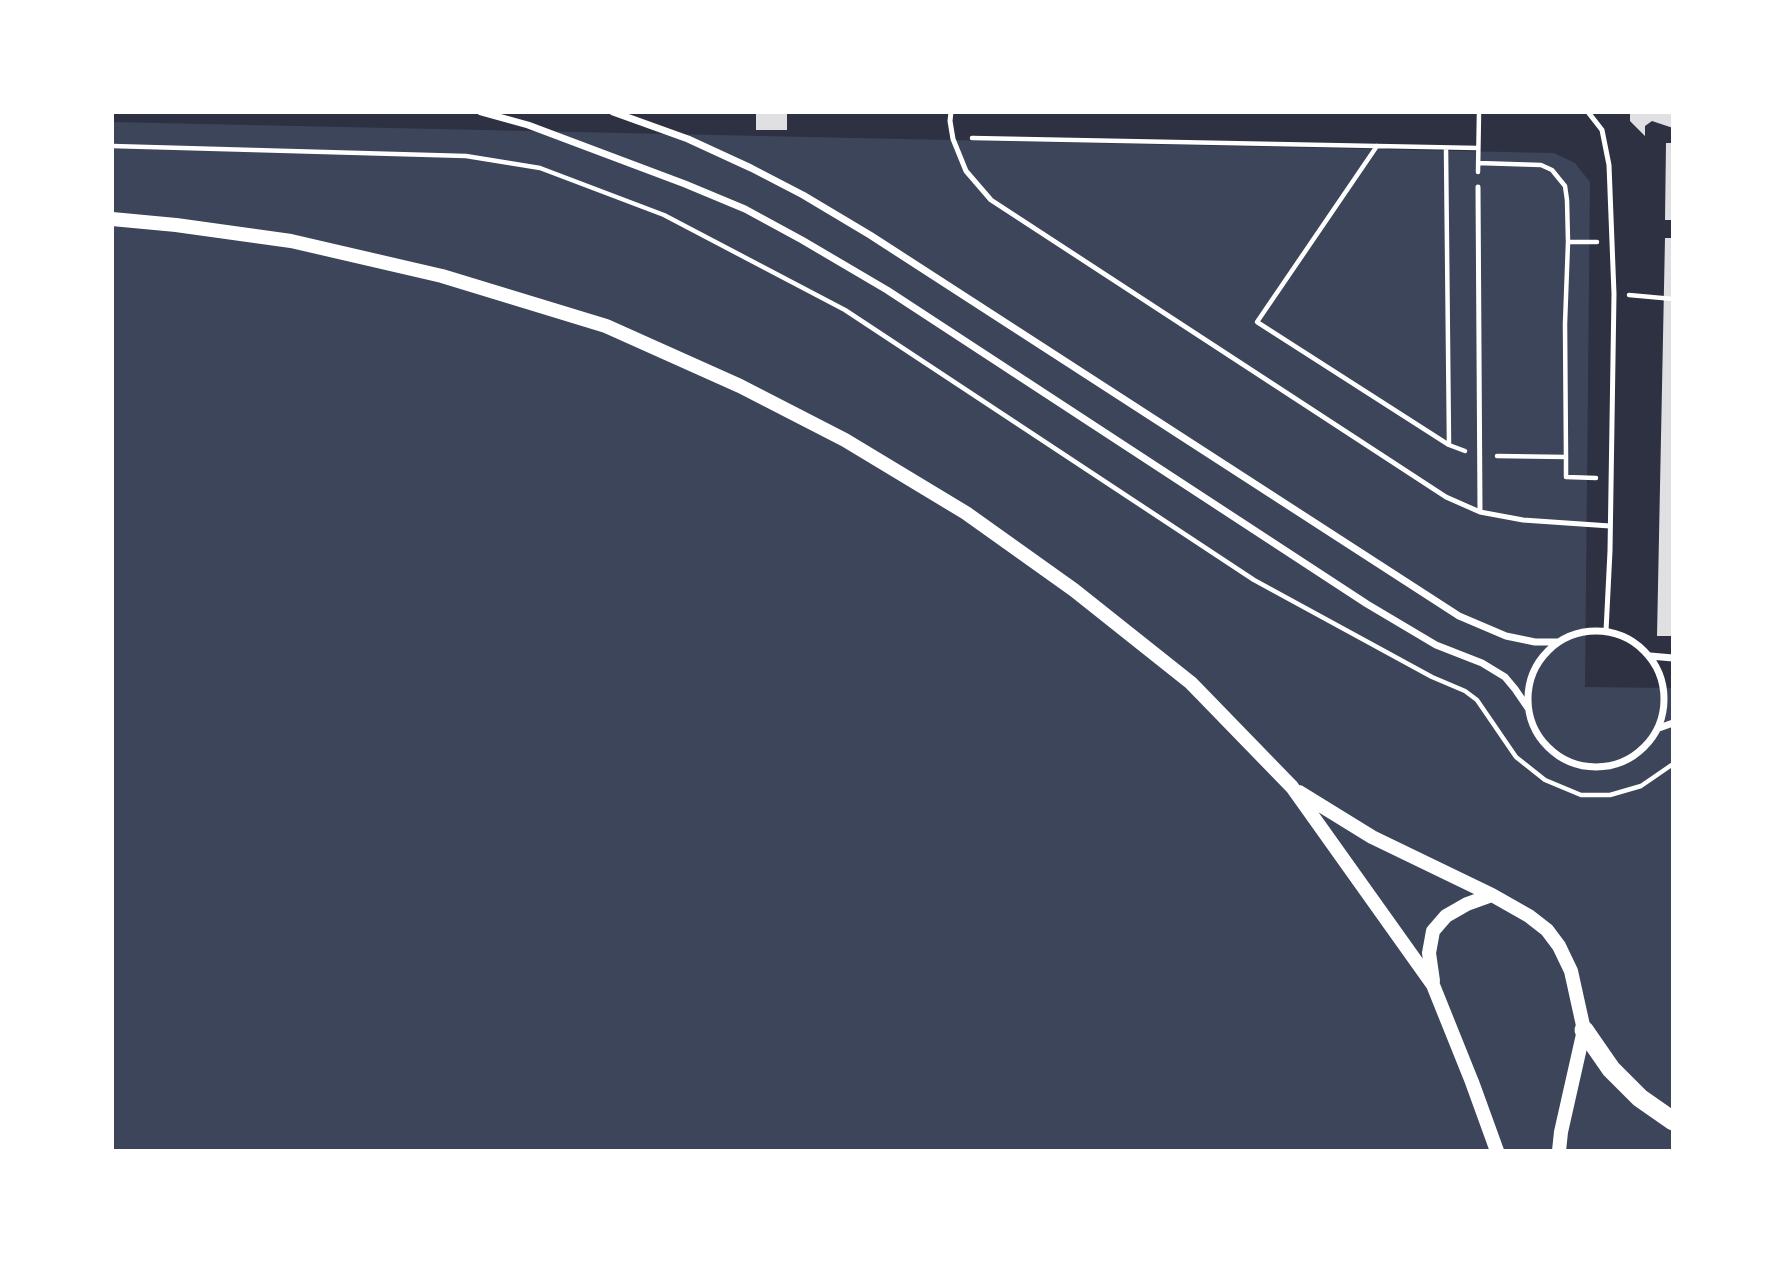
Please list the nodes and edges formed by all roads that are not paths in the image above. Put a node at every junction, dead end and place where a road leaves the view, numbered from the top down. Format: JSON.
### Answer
{"nodes":[{"id":1,"x":481,"y":112,"type":"edge"},
{"id":2,"x":613,"y":112,"type":"edge"},
{"id":3,"x":951,"y":112,"type":"edge"},
{"id":4,"x":1588,"y":112,"type":"edge"},
{"id":5,"x":1478,"y":187,"type":"road end"},
{"id":6,"x":112,"y":219,"type":"edge"},
{"id":7,"x":1480,"y":512,"type":"junction"},
{"id":8,"x":1610,"y":526,"type":"junction"},
{"id":9,"x":1606,"y":631,"type":"junction"},
{"id":10,"x":1558,"y":642,"type":"junction"},
{"id":11,"x":1650,"y":656,"type":"junction"},
{"id":12,"x":1673,"y":657,"type":"edge"},
{"id":13,"x":1528,"y":708,"type":"junction"},
{"id":14,"x":1673,"y":723,"type":"edge"},
{"id":15,"x":1659,"y":728,"type":"junction"},
{"id":16,"x":1292,"y":787,"type":"junction"},
{"id":17,"x":1492,"y":895,"type":"junction"},
{"id":18,"x":1433,"y":985,"type":"junction"},
{"id":19,"x":1584,"y":1030,"type":"junction"},
{"id":20,"x":1673,"y":1121,"type":"edge"},
{"id":21,"x":1497,"y":1151,"type":"edge"},
{"id":22,"x":1559,"y":1151,"type":"edge"}],
"edges":[{"from":1,"to":13,"type":"street"},
{"from":2,"to":10,"type":"street"},
{"from":3,"to":7,"type":"lane"},
{"from":4,"to":8,"type":"lane"},
{"from":5,"to":7,"type":"lane"},
{"from":6,"to":16,"type":"main road"},
{"from":7,"to":8,"type":"lane"},
{"from":8,"to":9,"type":"lane"},
{"from":9,"to":10,"type":"street"},
{"from":9,"to":11,"type":"street"},
{"from":10,"to":13,"type":"street"},
{"from":11,"to":12,"type":"street"},
{"from":11,"to":15,"type":"street"},
{"from":13,"to":15,"type":"street"},
{"from":14,"to":15,"type":"street"},
{"from":16,"to":17,"type":"main road"},
{"from":16,"to":18,"type":"main road"},
{"from":17,"to":18,"type":"main road"},
{"from":17,"to":19,"type":"main road"},
{"from":18,"to":21,"type":"main road"},
{"from":19,"to":20,"type":"highway"},
{"from":19,"to":22,"type":"main road"}]}
